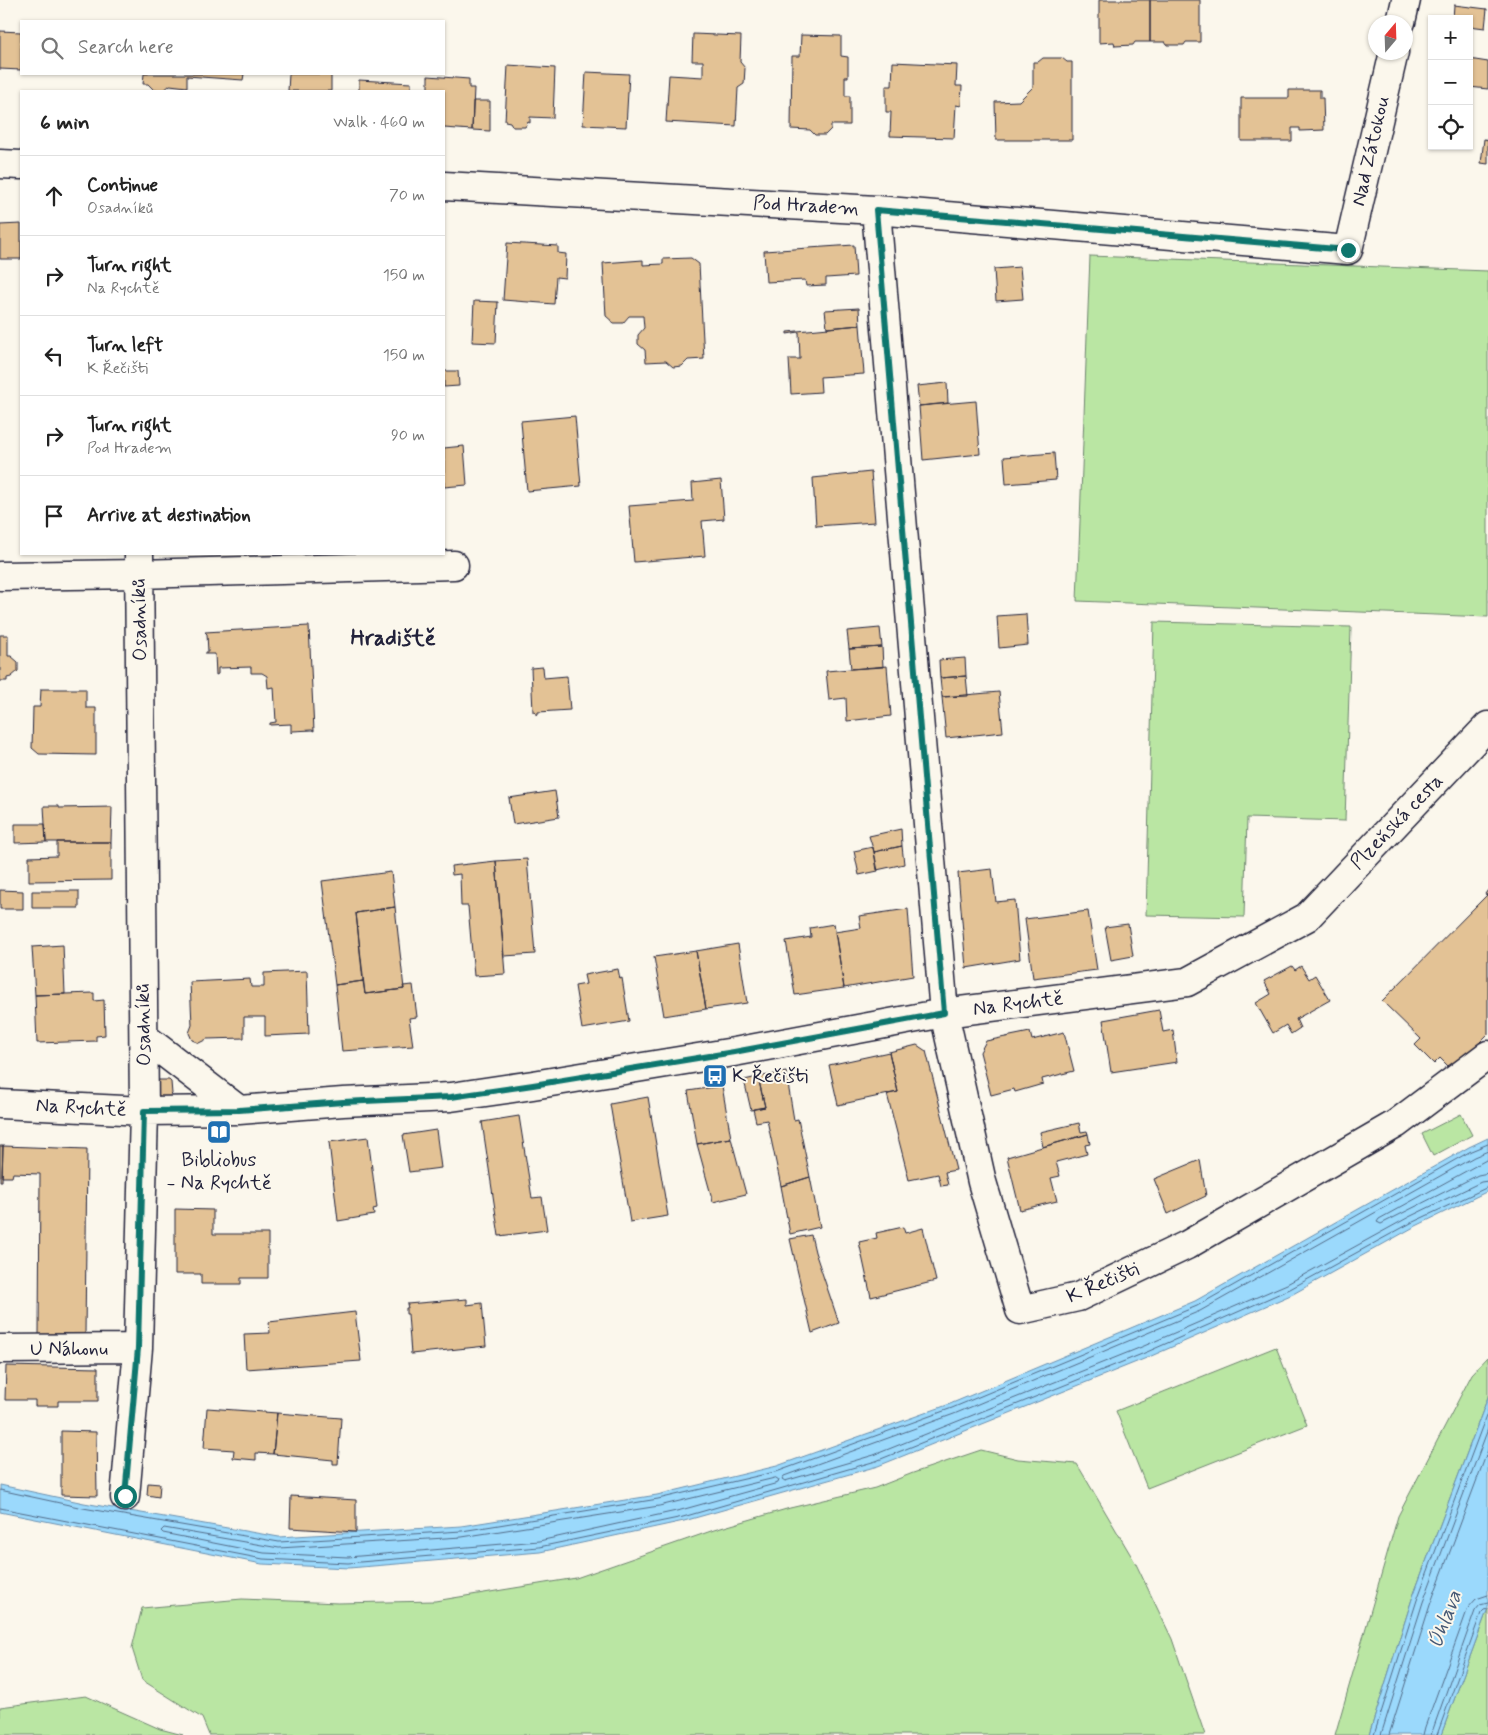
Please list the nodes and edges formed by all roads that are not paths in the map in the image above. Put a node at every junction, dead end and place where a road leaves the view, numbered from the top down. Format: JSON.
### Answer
{"nodes":[{"id":1,"x":1406,"y":0,"type":"edge"},
{"id":2,"x":1403,"y":15,"type":"edge"},
{"id":3,"x":1392,"y":60,"type":"edge"},
{"id":4,"x":0,"y":164,"type":"edge"},
{"id":5,"x":20,"y":165,"type":"edge"},
{"id":6,"x":445,"y":186,"type":"edge"},
{"id":7,"x":876,"y":210,"type":"junction"},
{"id":8,"x":1348,"y":250,"type":"joint"},
{"id":9,"x":139,"y":564,"type":"edge"},
{"id":10,"x":454,"y":565,"type":"dead end"},
{"id":11,"x":0,"y":576,"type":"edge"},
{"id":12,"x":1488,"y":726,"type":"edge"},
{"id":13,"x":1307,"y":917,"type":"joint"},
{"id":14,"x":944,"y":1013,"type":"junction"},
{"id":15,"x":144,"y":1037,"type":"junction"},
{"id":16,"x":1488,"y":1055,"type":"edge"},
{"id":17,"x":0,"y":1104,"type":"edge"},
{"id":18,"x":239,"y":1110,"type":"junction"},
{"id":19,"x":144,"y":1111,"type":"junction"},
{"id":20,"x":138,"y":1348,"type":"junction"},
{"id":21,"x":0,"y":1349,"type":"edge"},
{"id":22,"x":125,"y":1496,"type":"dead end"}],
"edges":[{"from":1,"to":2,"type":"street"},
{"from":3,"to":8,"type":"street","name":"Nad Zátokou"},
{"from":4,"to":5,"type":"street"},
{"from":6,"to":7,"type":"street","name":"Pod Hradem"},
{"from":7,"to":8,"type":"street","name":"Pod Hradem"},
{"from":7,"to":14,"type":"street","name":"K Řečišti"},
{"from":9,"to":10,"type":"street"},
{"from":9,"to":11,"type":"street"},
{"from":9,"to":15,"type":"street","name":"Osadníků"},
{"from":12,"to":13,"type":"street","name":"Plzeňská cesta"},
{"from":13,"to":14,"type":"street","name":"Na Rychtě"},
{"from":14,"to":16,"type":"street","name":"K Řečišti"},
{"from":14,"to":18,"type":"street","name":"Na Rychtě"},
{"from":15,"to":18,"type":"street"},
{"from":15,"to":19,"type":"street","name":"Osadníků"},
{"from":17,"to":19,"type":"street","name":"Na Rychtě"},
{"from":18,"to":19,"type":"street","name":"Na Rychtě"},
{"from":19,"to":20,"type":"street","name":"Osadníků"},
{"from":20,"to":21,"type":"street","name":"U Náhonu"},
{"from":20,"to":22,"type":"street","name":"Osadníků"}]}
